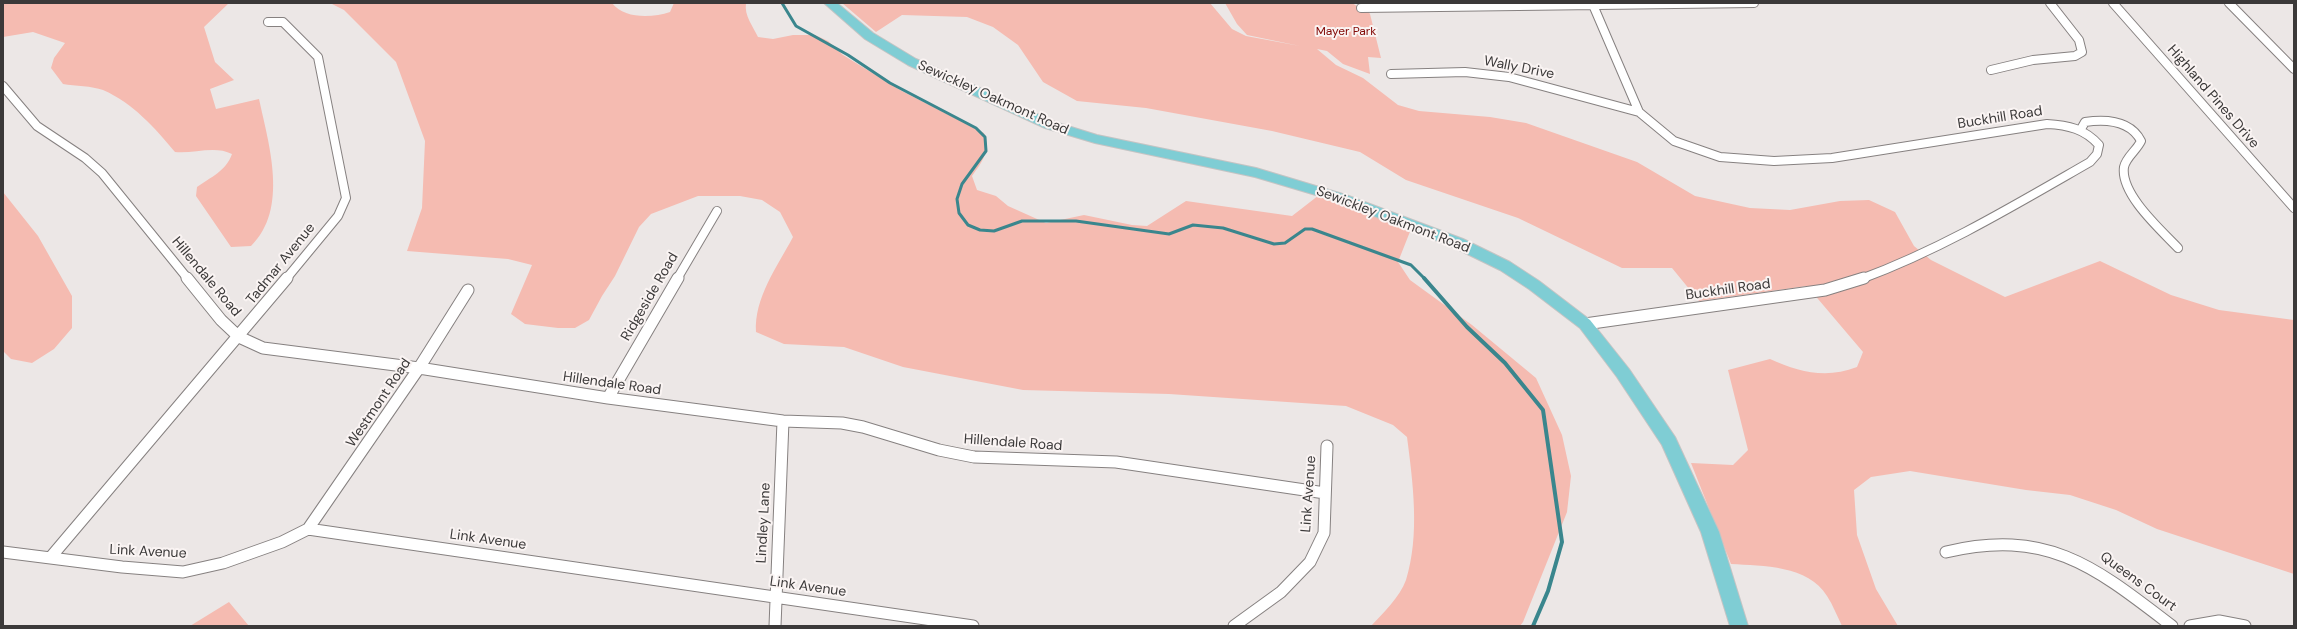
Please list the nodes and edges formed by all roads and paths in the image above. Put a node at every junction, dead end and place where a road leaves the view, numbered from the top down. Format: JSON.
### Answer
{"nodes":[{"id":1,"x":830,"y":3,"type":"edge"},
{"id":2,"x":1754,"y":3,"type":"edge"},
{"id":3,"x":2050,"y":3,"type":"edge"},
{"id":4,"x":2113,"y":3,"type":"edge"},
{"id":5,"x":2229,"y":3,"type":"edge"},
{"id":6,"x":1593,"y":5,"type":"junction"},
{"id":7,"x":1361,"y":8,"type":"dead end"},
{"id":8,"x":268,"y":22,"type":"dead end"},
{"id":9,"x":2294,"y":69,"type":"edge"},
{"id":10,"x":1991,"y":70,"type":"dead end"},
{"id":11,"x":1390,"y":74,"type":"dead end"},
{"id":12,"x":3,"y":86,"type":"edge"},
{"id":13,"x":1639,"y":112,"type":"junction"},
{"id":14,"x":2081,"y":129,"type":"junction"},
{"id":15,"x":2294,"y":208,"type":"edge"},
{"id":16,"x":717,"y":211,"type":"dead end"},
{"id":17,"x":2178,"y":248,"type":"dead end"},
{"id":18,"x":468,"y":290,"type":"dead end"},
{"id":19,"x":1585,"y":324,"type":"junction"},
{"id":20,"x":239,"y":337,"type":"junction"},
{"id":21,"x":419,"y":368,"type":"junction"},
{"id":22,"x":608,"y":398,"type":"junction"},
{"id":23,"x":783,"y":421,"type":"junction"},
{"id":24,"x":1327,"y":446,"type":"dead end"},
{"id":25,"x":1325,"y":493,"type":"junction"},
{"id":26,"x":308,"y":529,"type":"junction"},
{"id":27,"x":3,"y":552,"type":"edge"},
{"id":28,"x":1946,"y":552,"type":"dead end"},
{"id":29,"x":50,"y":558,"type":"junction"},
{"id":30,"x":775,"y":597,"type":"junction"},
{"id":31,"x":775,"y":626,"type":"edge"},
{"id":32,"x":973,"y":626,"type":"edge"},
{"id":33,"x":1234,"y":626,"type":"edge"},
{"id":34,"x":1739,"y":626,"type":"edge"},
{"id":35,"x":2172,"y":626,"type":"edge"},
{"id":36,"x":2190,"y":626,"type":"edge"},
{"id":37,"x":2245,"y":626,"type":"edge"}],
"edges":[{"from":1,"to":19,"type":"main road","name":"Sewickley Oakmont Road"},
{"from":2,"to":6,"type":"street"},
{"from":3,"to":10,"type":"street"},
{"from":4,"to":15,"type":"street","name":"Highland Pines Drive"},
{"from":5,"to":9,"type":"street"},
{"from":6,"to":7,"type":"street"},
{"from":6,"to":13,"type":"street","name":"Buckhill Road"},
{"from":8,"to":20,"type":"street","name":"Tadmar Avenue"},
{"from":11,"to":13,"type":"street","name":"Wally Drive"},
{"from":12,"to":20,"type":"street","name":"Hillendale Road"},
{"from":13,"to":14,"type":"street","name":"Buckhill Road"},
{"from":14,"to":17,"type":"street"},
{"from":14,"to":19,"type":"street","name":"Buckhill Road"},
{"from":16,"to":22,"type":"street","name":"Ridgeside Road"},
{"from":18,"to":21,"type":"street","name":"Westmont Road"},
{"from":19,"to":34,"type":"main road","name":"Sewickley Oakmont Road"},
{"from":20,"to":21,"type":"street","name":"Hillendale Road"},
{"from":20,"to":29,"type":"street","name":"Tadmar Avenue"},
{"from":21,"to":22,"type":"street","name":"Hillendale Road"},
{"from":21,"to":26,"type":"street","name":"Westmont Road"},
{"from":22,"to":23,"type":"street","name":"Hillendale Road"},
{"from":23,"to":25,"type":"street","name":"Hillendale Road"},
{"from":23,"to":30,"type":"street","name":"Lindley Lane"},
{"from":24,"to":25,"type":"street","name":"Link Avenue"},
{"from":25,"to":33,"type":"street","name":"Link Avenue"},
{"from":26,"to":29,"type":"street","name":"Link Avenue"},
{"from":26,"to":30,"type":"street","name":"Link Avenue"},
{"from":27,"to":29,"type":"street","name":"Link Avenue"},
{"from":28,"to":35,"type":"street","name":"Queens Court"},
{"from":30,"to":31,"type":"street","name":"Lindley Lane"},
{"from":30,"to":32,"type":"street","name":"Link Avenue"},
{"from":36,"to":37,"type":"street"}]}
